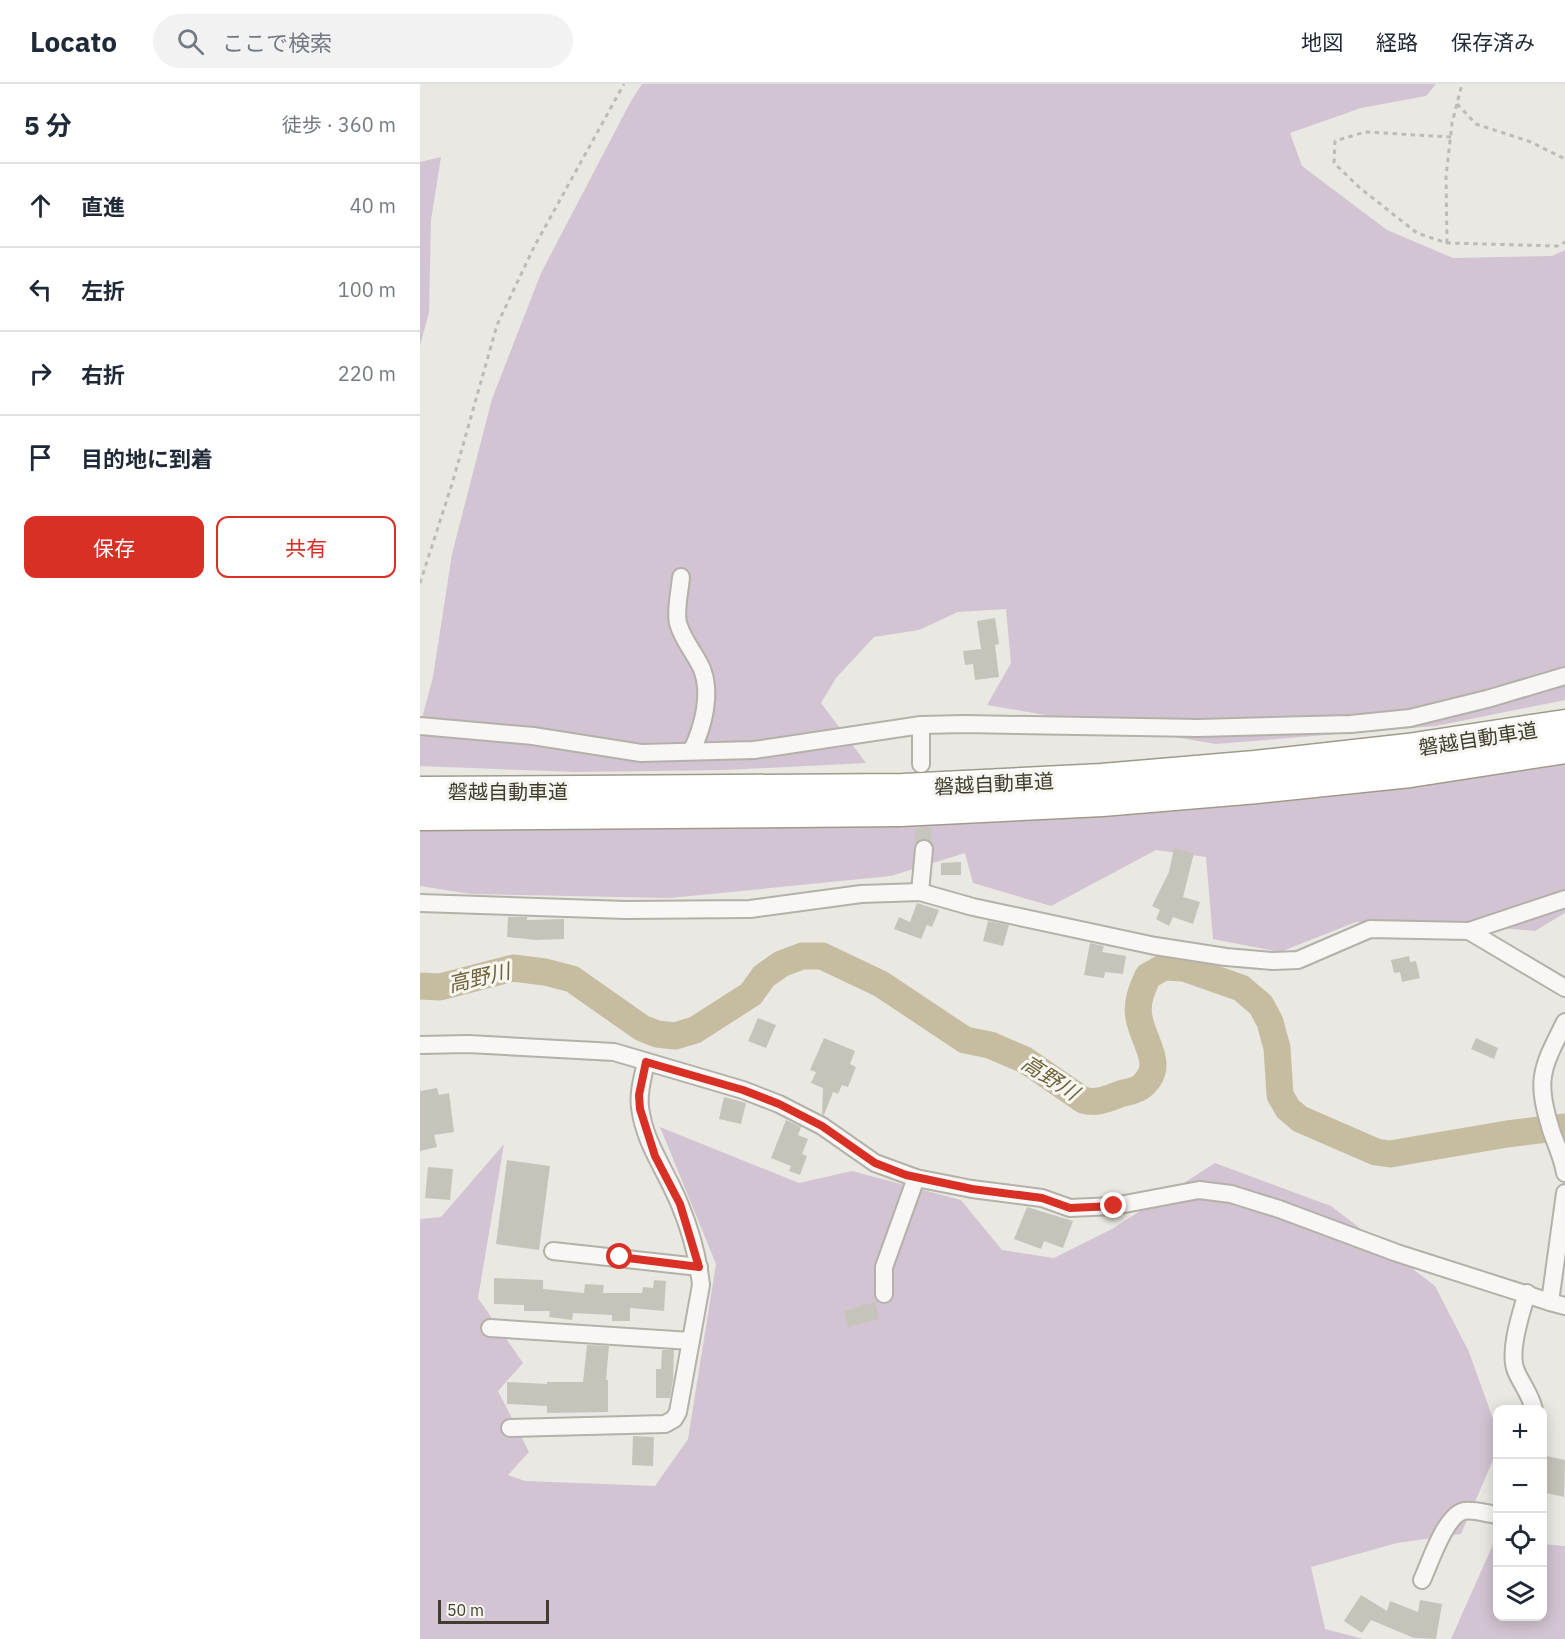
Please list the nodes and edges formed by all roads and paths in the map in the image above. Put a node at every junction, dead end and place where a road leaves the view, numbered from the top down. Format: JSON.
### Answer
{"nodes":[{"id":1,"x":624,"y":84,"type":"edge"},
{"id":2,"x":1462,"y":84,"type":"edge"},
{"id":3,"x":1457,"y":104,"type":"junction"},
{"id":4,"x":1451,"y":137,"type":"junction"},
{"id":5,"x":1565,"y":159,"type":"edge"},
{"id":6,"x":1565,"y":242,"type":"edge"},
{"id":7,"x":1447,"y":243,"type":"junction"},
{"id":8,"x":681,"y":577,"type":"dead end"},
{"id":9,"x":420,"y":583,"type":"edge"},
{"id":10,"x":1565,"y":676,"type":"edge"},
{"id":11,"x":921,"y":725,"type":"junction"},
{"id":12,"x":1565,"y":725,"type":"edge"},
{"id":13,"x":420,"y":726,"type":"edge"},
{"id":14,"x":1565,"y":747,"type":"edge"},
{"id":15,"x":692,"y":750,"type":"junction"},
{"id":16,"x":921,"y":764,"type":"dead end"},
{"id":17,"x":420,"y":792,"type":"edge"},
{"id":18,"x":420,"y":815,"type":"edge"},
{"id":19,"x":924,"y":849,"type":"tunnel mouth"},
{"id":20,"x":920,"y":892,"type":"junction"},
{"id":21,"x":1565,"y":899,"type":"edge"},
{"id":22,"x":420,"y":903,"type":"edge"},
{"id":23,"x":1469,"y":932,"type":"junction"},
{"id":24,"x":1565,"y":988,"type":"edge"},
{"id":25,"x":1565,"y":1022,"type":"edge"},
{"id":26,"x":420,"y":1045,"type":"edge"},
{"id":27,"x":646,"y":1062,"type":"junction"},
{"id":28,"x":1565,"y":1173,"type":"edge"},
{"id":29,"x":916,"y":1178,"type":"junction"},
{"id":30,"x":1565,"y":1193,"type":"edge"},
{"id":31,"x":553,"y":1251,"type":"dead end"},
{"id":32,"x":699,"y":1267,"type":"junction"},
{"id":33,"x":1527,"y":1293,"type":"junction"},
{"id":34,"x":884,"y":1294,"type":"dead end"},
{"id":35,"x":1558,"y":1304,"type":"edge"},
{"id":36,"x":490,"y":1328,"type":"dead end"},
{"id":37,"x":691,"y":1341,"type":"junction"},
{"id":38,"x":1533,"y":1405,"type":"edge"},
{"id":39,"x":510,"y":1428,"type":"dead end"},
{"id":40,"x":1493,"y":1514,"type":"edge"},
{"id":41,"x":1422,"y":1580,"type":"dead end"}],
"edges":[{"from":1,"to":9,"type":"path"},
{"from":2,"to":3,"type":"path"},
{"from":3,"to":4,"type":"path"},
{"from":3,"to":5,"type":"path"},
{"from":4,"to":7,"type":"path"},
{"from":4,"to":7,"type":"path"},
{"from":6,"to":7,"type":"path"},
{"from":8,"to":15,"type":"street"},
{"from":10,"to":11,"type":"street"},
{"from":11,"to":15,"type":"street"},
{"from":11,"to":16,"type":"street"},
{"from":12,"to":17,"type":"highway","name":"磐越自動車道"},
{"from":13,"to":15,"type":"street"},
{"from":14,"to":18,"type":"highway","name":"磐越自動車道"},
{"from":19,"to":20,"type":"street"},
{"from":20,"to":22,"type":"street"},
{"from":20,"to":23,"type":"street"},
{"from":21,"to":23,"type":"street"},
{"from":23,"to":24,"type":"street"},
{"from":25,"to":28,"type":"street"},
{"from":26,"to":27,"type":"street"},
{"from":27,"to":29,"type":"street"},
{"from":27,"to":32,"type":"street"},
{"from":29,"to":33,"type":"street"},
{"from":29,"to":34,"type":"street"},
{"from":30,"to":35,"type":"street"},
{"from":31,"to":32,"type":"street"},
{"from":32,"to":37,"type":"street"},
{"from":33,"to":35,"type":"street"},
{"from":33,"to":38,"type":"street"},
{"from":36,"to":37,"type":"street"},
{"from":37,"to":39,"type":"street"},
{"from":40,"to":41,"type":"street"}]}
